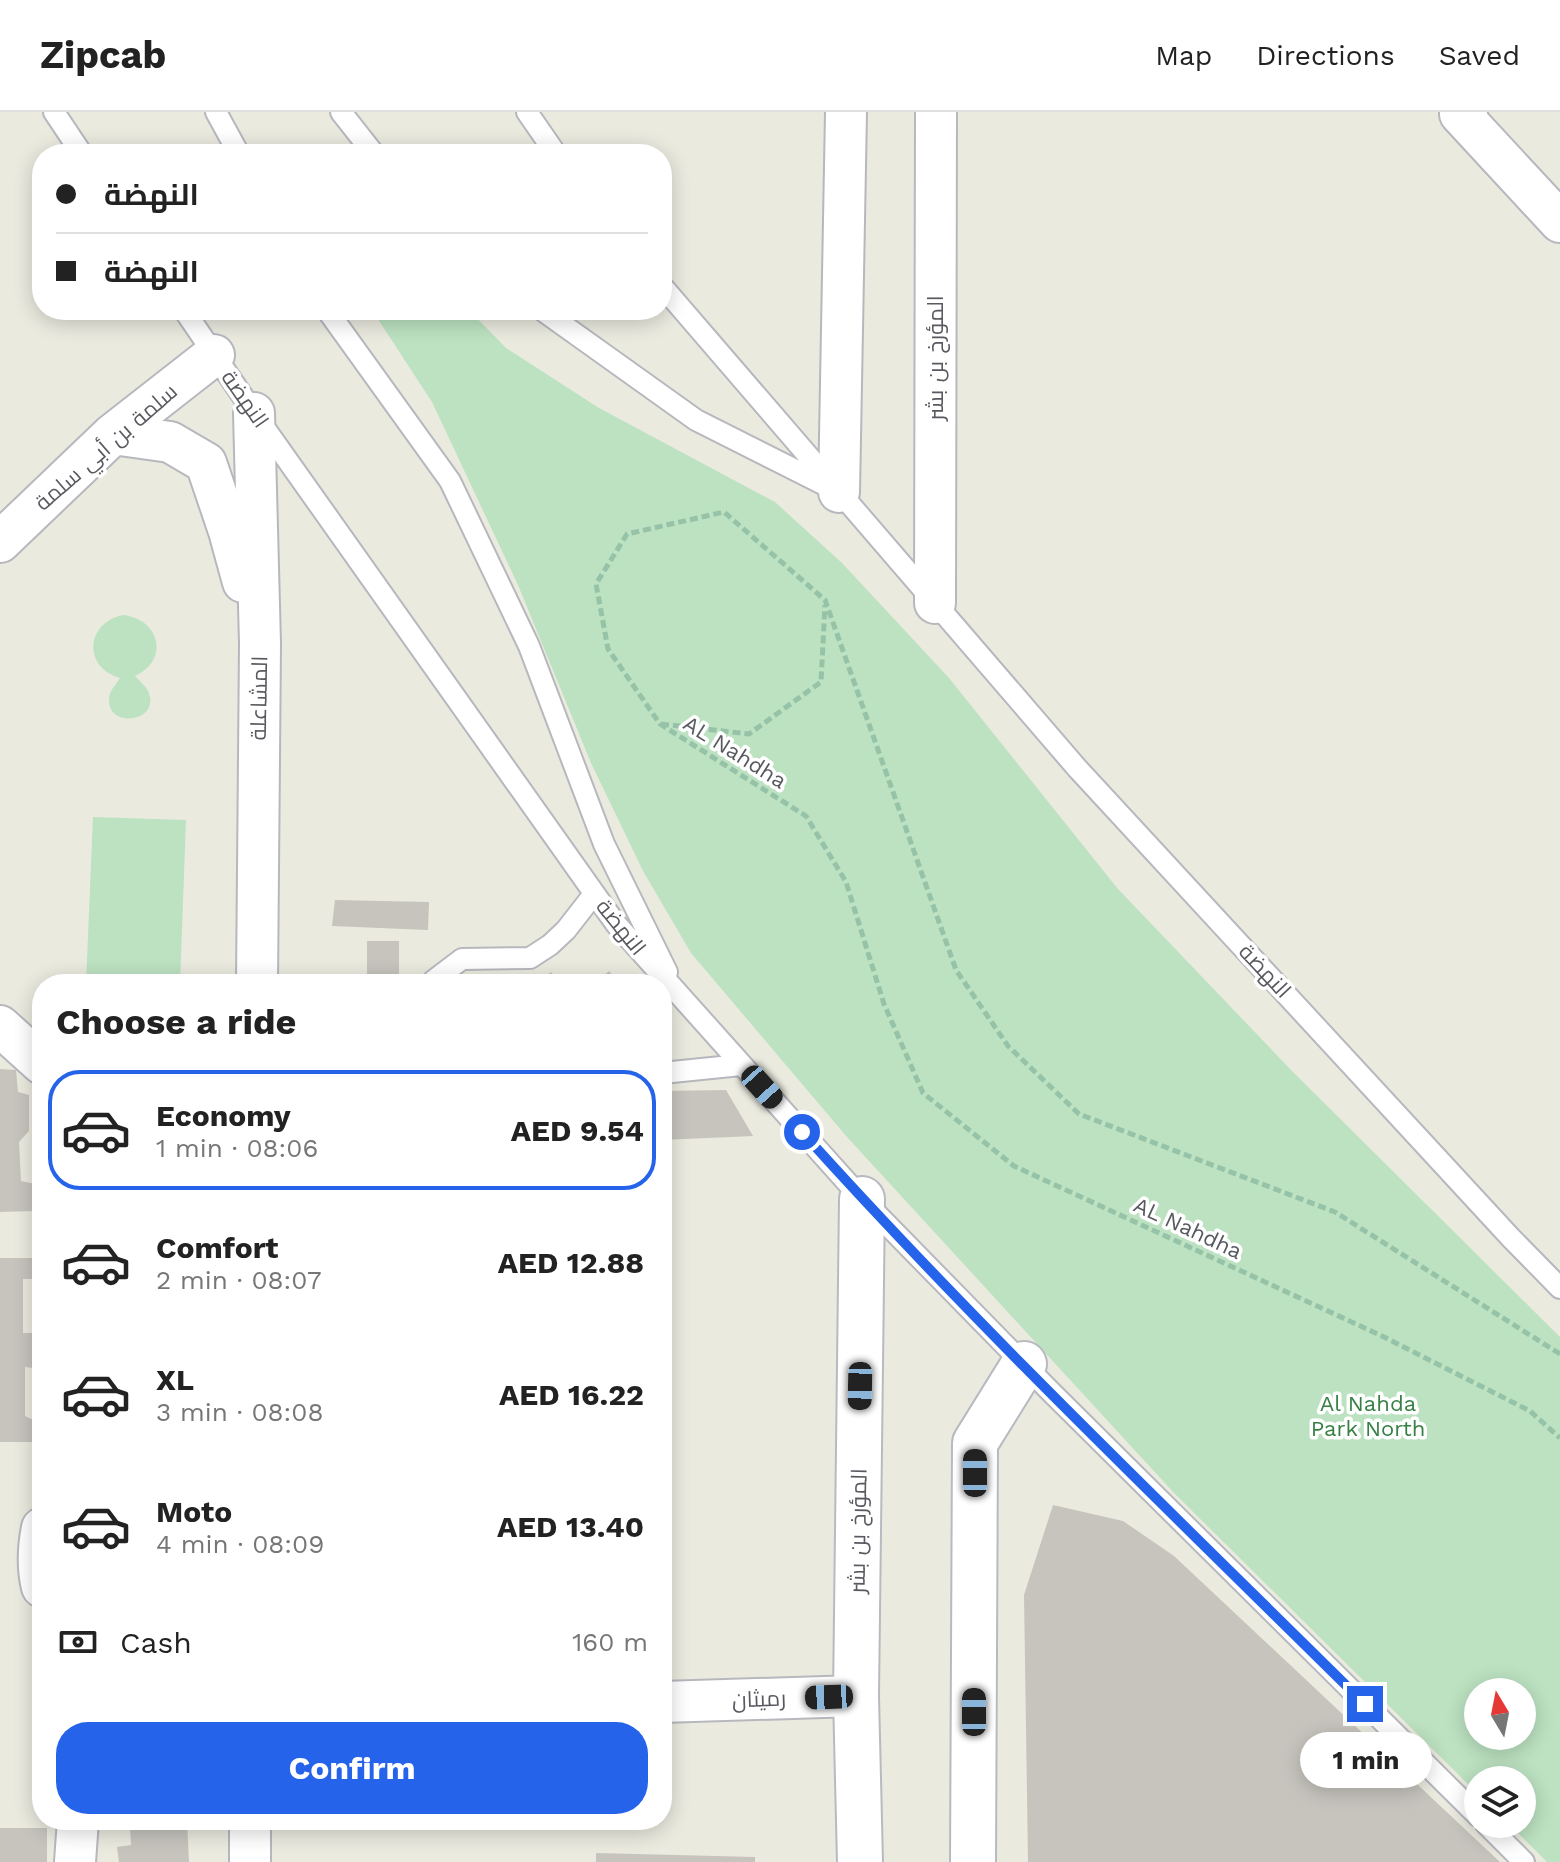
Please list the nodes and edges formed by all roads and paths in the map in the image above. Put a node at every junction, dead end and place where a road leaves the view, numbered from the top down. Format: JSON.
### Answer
{"nodes":[{"id":1,"x":54,"y":112,"type":"edge"},
{"id":2,"x":216,"y":112,"type":"edge"},
{"id":3,"x":341,"y":112,"type":"edge"},
{"id":4,"x":527,"y":112,"type":"edge"},
{"id":5,"x":846,"y":112,"type":"edge"},
{"id":6,"x":936,"y":112,"type":"edge"},
{"id":7,"x":1463,"y":113,"type":"edge"},
{"id":8,"x":75,"y":144,"type":"edge"},
{"id":9,"x":234,"y":144,"type":"edge"},
{"id":10,"x":366,"y":144,"type":"edge"},
{"id":11,"x":549,"y":144,"type":"edge"},
{"id":12,"x":1560,"y":222,"type":"edge"},
{"id":13,"x":672,"y":298,"type":"edge"},
{"id":14,"x":191,"y":320,"type":"edge"},
{"id":15,"x":334,"y":320,"type":"edge"},
{"id":16,"x":556,"y":320,"type":"edge"},
{"id":17,"x":214,"y":355,"type":"junction"},
{"id":18,"x":254,"y":413,"type":"junction"},
{"id":19,"x":113,"y":434,"type":"junction"},
{"id":20,"x":839,"y":492,"type":"junction"},
{"id":21,"x":0,"y":542,"type":"edge"},
{"id":22,"x":825,"y":600,"type":"junction"},
{"id":23,"x":935,"y":603,"type":"junction"},
{"id":24,"x":260,"y":644,"type":"junction"},
{"id":25,"x":660,"y":724,"type":"junction"},
{"id":26,"x":594,"y":894,"type":"junction"},
{"id":27,"x":257,"y":974,"type":"edge"},
{"id":28,"x":442,"y":974,"type":"edge"},
{"id":29,"x":661,"y":974,"type":"edge"},
{"id":30,"x":669,"y":974,"type":"edge"},
{"id":31,"x":672,"y":980,"type":"edge"},
{"id":32,"x":672,"y":986,"type":"edge"},
{"id":33,"x":679,"y":994,"type":"junction"},
{"id":34,"x":0,"y":1026,"type":"edge"},
{"id":35,"x":32,"y":1055,"type":"edge"},
{"id":36,"x":741,"y":1065,"type":"junction"},
{"id":37,"x":672,"y":1072,"type":"edge"},
{"id":38,"x":862,"y":1199,"type":"junction"},
{"id":39,"x":1560,"y":1288,"type":"edge"},
{"id":40,"x":1560,"y":1354,"type":"edge"},
{"id":41,"x":1024,"y":1364,"type":"junction"},
{"id":42,"x":1560,"y":1438,"type":"edge"},
{"id":43,"x":856,"y":1696,"type":"junction"},
{"id":44,"x":672,"y":1702,"type":"edge"},
{"id":45,"x":1464,"y":1802,"type":"edge"},
{"id":46,"x":77,"y":1830,"type":"edge"},
{"id":47,"x":250,"y":1830,"type":"edge"},
{"id":48,"x":1500,"y":1838,"type":"edge"},
{"id":49,"x":75,"y":1862,"type":"edge"},
{"id":50,"x":250,"y":1862,"type":"edge"},
{"id":51,"x":860,"y":1862,"type":"edge"},
{"id":52,"x":973,"y":1862,"type":"edge"},
{"id":53,"x":1524,"y":1862,"type":"edge"}],
"edges":[{"from":1,"to":8,"type":"lane"},
{"from":2,"to":9,"type":"lane"},
{"from":3,"to":10,"type":"lane"},
{"from":4,"to":11,"type":"lane"},
{"from":5,"to":20,"type":"street"},
{"from":6,"to":23,"type":"street","name":"المؤرخ بن بشر"},
{"from":7,"to":12,"type":"street"},
{"from":13,"to":20,"type":"lane","name":"النهضة"},
{"from":14,"to":17,"type":"lane","name":"النهضة"},
{"from":15,"to":30,"type":"lane"},
{"from":16,"to":20,"type":"lane"},
{"from":17,"to":18,"type":"lane","name":"النهضة"},
{"from":17,"to":19,"type":"street","name":"سلمة بن أبي سلمة"},
{"from":18,"to":24,"type":"street","name":"المشاعلة"},
{"from":18,"to":26,"type":"lane","name":"النهضة"},
{"from":19,"to":21,"type":"street","name":"سلمة بن أبي سلمة"},
{"from":19,"to":24,"type":"street"},
{"from":20,"to":23,"type":"lane","name":"النهضة"},
{"from":22,"to":25,"type":"path"},
{"from":22,"to":25,"type":"path","name":"AL Nahdha"},
{"from":22,"to":40,"type":"path","name":"AL Nahdha"},
{"from":23,"to":39,"type":"lane","name":"النهضة"},
{"from":24,"to":27,"type":"street","name":"المشاعلة"},
{"from":25,"to":42,"type":"path","name":"AL Nahdha"},
{"from":26,"to":28,"type":"lane"},
{"from":26,"to":29,"type":"lane","name":"النهضة"},
{"from":31,"to":33,"type":"lane"},
{"from":32,"to":33,"type":"lane","name":"النهضة"},
{"from":33,"to":36,"type":"lane","name":"النهضة"},
{"from":34,"to":35,"type":"street"},
{"from":36,"to":37,"type":"lane"},
{"from":36,"to":38,"type":"lane","name":"النهضة"},
{"from":38,"to":41,"type":"lane","name":"النهضة"},
{"from":38,"to":43,"type":"street","name":"المؤرخ بن بشر"},
{"from":41,"to":45,"type":"lane","name":"النهضة"},
{"from":41,"to":52,"type":"street"},
{"from":43,"to":44,"type":"street","name":"رميثان"},
{"from":43,"to":51,"type":"street","name":"المؤرخ بن بشر"},
{"from":46,"to":49,"type":"street"},
{"from":47,"to":50,"type":"street"},
{"from":48,"to":53,"type":"lane"}]}
